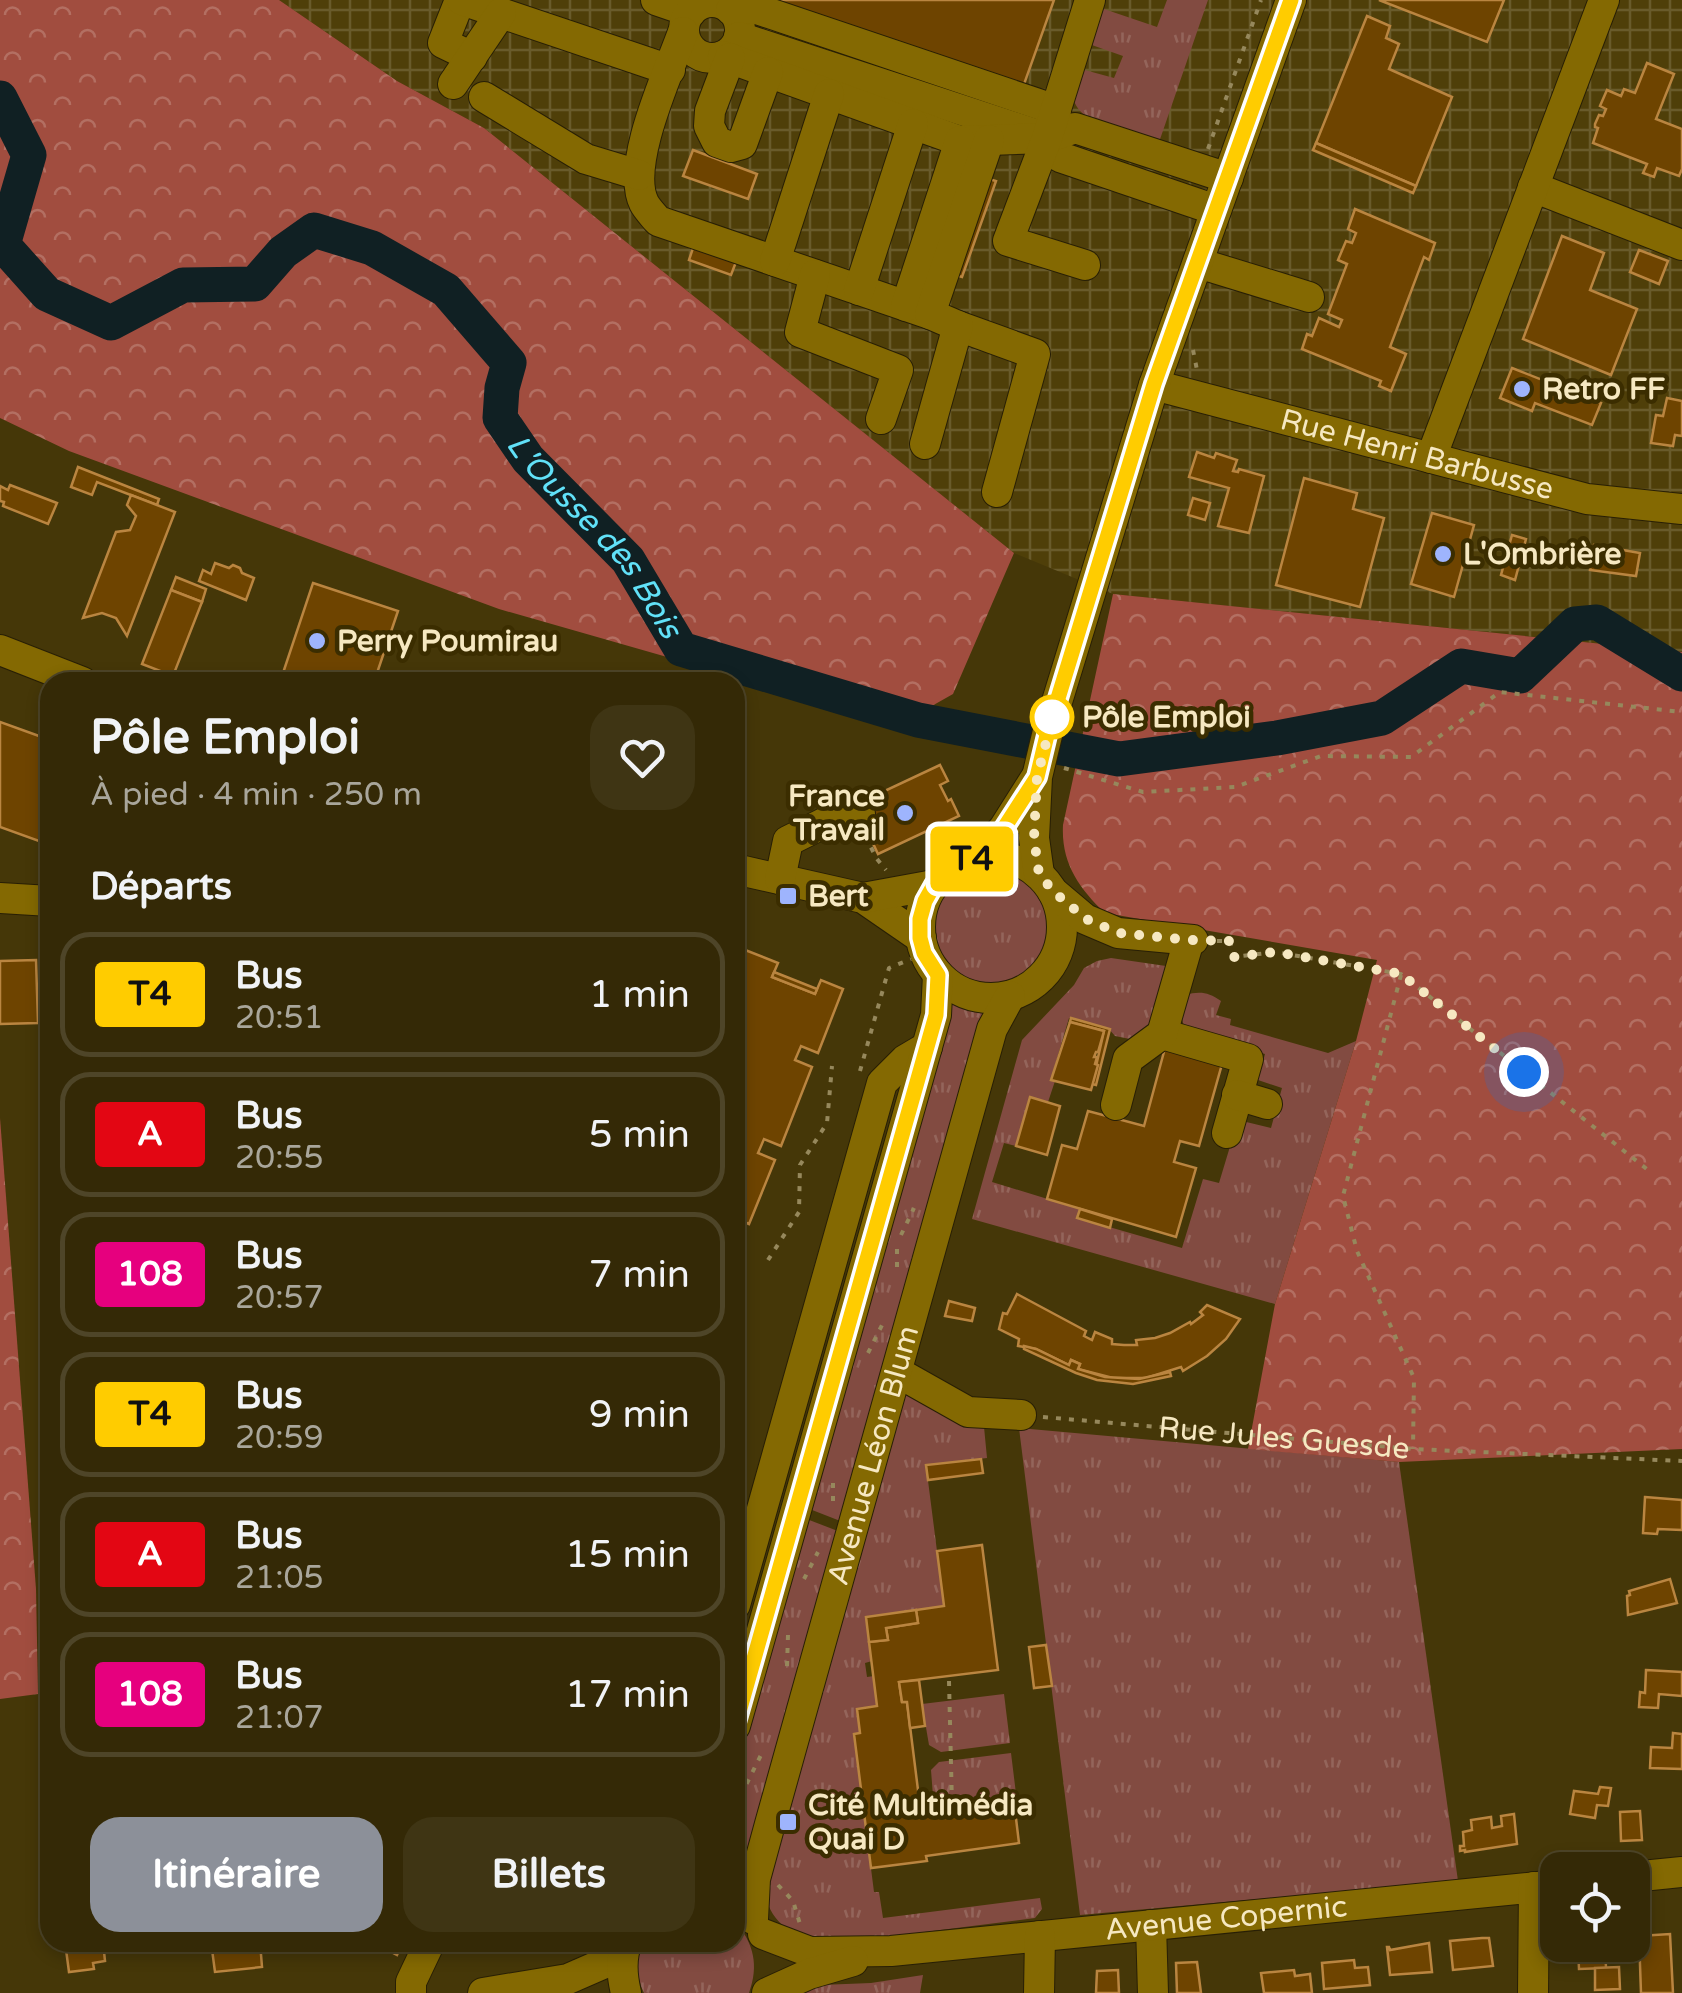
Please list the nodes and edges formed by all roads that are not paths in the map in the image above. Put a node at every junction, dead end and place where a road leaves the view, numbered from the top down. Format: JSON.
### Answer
{"nodes":[{"id":1,"x":461,"y":0,"type":"edge"},
{"id":2,"x":656,"y":0,"type":"edge"},
{"id":3,"x":1090,"y":0,"type":"edge"},
{"id":4,"x":1291,"y":0,"type":"edge"},
{"id":5,"x":1598,"y":2,"type":"edge"},
{"id":6,"x":501,"y":13,"type":"junction"},
{"id":7,"x":713,"y":26,"type":"edge"},
{"id":8,"x":472,"y":57,"type":"junction"},
{"id":9,"x":670,"y":70,"type":"junction"},
{"id":10,"x":768,"y":72,"type":"junction"},
{"id":11,"x":454,"y":84,"type":"dead end"},
{"id":12,"x":829,"y":94,"type":"junction"},
{"id":13,"x":484,"y":97,"type":"dead end"},
{"id":14,"x":913,"y":124,"type":"junction"},
{"id":15,"x":1052,"y":124,"type":"junction"},
{"id":16,"x":975,"y":140,"type":"junction"},
{"id":17,"x":639,"y":175,"type":"junction"},
{"id":18,"x":1192,"y":176,"type":"junction"},
{"id":19,"x":1533,"y":187,"type":"junction"},
{"id":20,"x":1216,"y":210,"type":"junction"},
{"id":21,"x":1682,"y":244,"type":"edge"},
{"id":22,"x":775,"y":261,"type":"junction"},
{"id":23,"x":1198,"y":264,"type":"junction"},
{"id":24,"x":1085,"y":265,"type":"dead end"},
{"id":25,"x":815,"y":275,"type":"junction"},
{"id":26,"x":860,"y":290,"type":"junction"},
{"id":27,"x":1308,"y":296,"type":"dead end"},
{"id":28,"x":931,"y":315,"type":"junction"},
{"id":29,"x":1154,"y":384,"type":"junction"},
{"id":30,"x":881,"y":419,"type":"dead end"},
{"id":31,"x":925,"y":444,"type":"dead end"},
{"id":32,"x":1431,"y":458,"type":"junction"},
{"id":33,"x":997,"y":492,"type":"dead end"},
{"id":34,"x":1682,"y":509,"type":"edge"},
{"id":35,"x":0,"y":650,"type":"edge"},
{"id":36,"x":56,"y":672,"type":"edge"},
{"id":37,"x":1039,"y":769,"type":"junction"},
{"id":38,"x":861,"y":821,"type":"road end"},
{"id":39,"x":979,"y":857,"type":"junction"},
{"id":40,"x":745,"y":871,"type":"edge"},
{"id":41,"x":780,"y":879,"type":"junction"},
{"id":42,"x":1046,"y":883,"type":"junction"},
{"id":43,"x":934,"y":885,"type":"junction"},
{"id":44,"x":0,"y":898,"type":"edge"},
{"id":45,"x":863,"y":898,"type":"junction"},
{"id":46,"x":40,"y":900,"type":"edge"},
{"id":47,"x":1118,"y":933,"type":"junction"},
{"id":48,"x":920,"y":938,"type":"junction"},
{"id":49,"x":1056,"y":958,"type":"junction"},
{"id":50,"x":938,"y":975,"type":"junction"},
{"id":51,"x":1010,"y":996,"type":"junction"},
{"id":52,"x":1162,"y":1034,"type":"junction"},
{"id":53,"x":926,"y":1047,"type":"junction"},
{"id":54,"x":1116,"y":1105,"type":"dead end"},
{"id":55,"x":1227,"y":1134,"type":"dead end"},
{"id":56,"x":897,"y":1372,"type":"junction"},
{"id":57,"x":1021,"y":1416,"type":"road end"},
{"id":58,"x":745,"y":1568,"type":"edge"},
{"id":59,"x":777,"y":1623,"type":"junction"},
{"id":60,"x":745,"y":1631,"type":"edge"},
{"id":61,"x":745,"y":1701,"type":"edge"},
{"id":62,"x":1682,"y":1872,"type":"edge"},
{"id":63,"x":1650,"y":1875,"type":"edge"},
{"id":64,"x":1540,"y":1887,"type":"edge"},
{"id":65,"x":750,"y":1919,"type":"edge"},
{"id":66,"x":1151,"y":1924,"type":"junction"},
{"id":67,"x":1540,"y":1935,"type":"edge"},
{"id":68,"x":1040,"y":1936,"type":"junction"},
{"id":69,"x":892,"y":1951,"type":"junction"},
{"id":70,"x":426,"y":1952,"type":"edge"},
{"id":71,"x":614,"y":1952,"type":"edge"},
{"id":72,"x":623,"y":1952,"type":"edge"},
{"id":73,"x":411,"y":1993,"type":"edge"},
{"id":74,"x":483,"y":1993,"type":"edge"},
{"id":75,"x":626,"y":1993,"type":"edge"},
{"id":76,"x":767,"y":1993,"type":"edge"},
{"id":77,"x":1040,"y":1993,"type":"edge"},
{"id":78,"x":1152,"y":1993,"type":"edge"},
{"id":79,"x":1533,"y":1993,"type":"edge"}],
"edges":[{"from":1,"to":6,"type":"street"},
{"from":1,"to":8,"type":"street"},
{"from":2,"to":7,"type":"street"},
{"from":3,"to":15,"type":"street"},
{"from":4,"to":18,"type":"street"},
{"from":5,"to":19,"type":"street"},
{"from":6,"to":8,"type":"street"},
{"from":6,"to":9,"type":"street"},
{"from":7,"to":9,"type":"street"},
{"from":7,"to":10,"type":"street"},
{"from":7,"to":10,"type":"street"},
{"from":7,"to":15,"type":"street"},
{"from":8,"to":11,"type":"street"},
{"from":9,"to":17,"type":"street"},
{"from":10,"to":12,"type":"street"},
{"from":12,"to":14,"type":"street"},
{"from":12,"to":22,"type":"street"},
{"from":13,"to":17,"type":"street"},
{"from":14,"to":16,"type":"street"},
{"from":14,"to":26,"type":"street"},
{"from":15,"to":16,"type":"street"},
{"from":15,"to":18,"type":"street"},
{"from":15,"to":24,"type":"street"},
{"from":16,"to":28,"type":"street"},
{"from":17,"to":22,"type":"street"},
{"from":18,"to":20,"type":"street"},
{"from":18,"to":20,"type":"street"},
{"from":19,"to":21,"type":"street"},
{"from":19,"to":32,"type":"street"},
{"from":20,"to":23,"type":"street"},
{"from":22,"to":25,"type":"street"},
{"from":23,"to":27,"type":"street"},
{"from":23,"to":29,"type":"street"},
{"from":25,"to":26,"type":"street"},
{"from":25,"to":30,"type":"street"},
{"from":26,"to":28,"type":"street"},
{"from":28,"to":31,"type":"street"},
{"from":28,"to":33,"type":"street"},
{"from":29,"to":32,"type":"street","name":"Rue Henri Barbusse"},
{"from":29,"to":37,"type":"street"},
{"from":32,"to":34,"type":"street","name":"Rue Henri Barbusse"},
{"from":35,"to":36,"type":"street"},
{"from":37,"to":39,"type":"street"},
{"from":37,"to":42,"type":"street"},
{"from":38,"to":41,"type":"street"},
{"from":39,"to":42,"type":"street"},
{"from":39,"to":43,"type":"street"},
{"from":40,"to":41,"type":"street"},
{"from":41,"to":45,"type":"street"},
{"from":42,"to":47,"type":"street"},
{"from":42,"to":49,"type":"street"},
{"from":43,"to":45,"type":"street"},
{"from":43,"to":48,"type":"street"},
{"from":44,"to":46,"type":"street"},
{"from":45,"to":48,"type":"street"},
{"from":47,"to":49,"type":"street"},
{"from":47,"to":52,"type":"street"},
{"from":48,"to":50,"type":"street"},
{"from":49,"to":51,"type":"street"},
{"from":50,"to":51,"type":"street"},
{"from":50,"to":53,"type":"street","name":"Avenue Léon Blum"},
{"from":51,"to":56,"type":"street","name":"Avenue Léon Blum"},
{"from":52,"to":54,"type":"street"},
{"from":52,"to":55,"type":"street"},
{"from":53,"to":58,"type":"street"},
{"from":53,"to":59,"type":"street","name":"Avenue Léon Blum"},
{"from":56,"to":57,"type":"street"},
{"from":56,"to":65,"type":"street","name":"Avenue Léon Blum"},
{"from":59,"to":60,"type":"street"},
{"from":59,"to":61,"type":"street","name":"Avenue Léon Blum"},
{"from":62,"to":63,"type":"street"},
{"from":64,"to":66,"type":"street","name":"Avenue Copernic"},
{"from":65,"to":69,"type":"street","name":"Avenue Copernic"},
{"from":65,"to":76,"type":"street","name":"Avenue Léon Blum"},
{"from":66,"to":68,"type":"street","name":"Avenue Copernic"},
{"from":66,"to":78,"type":"street"},
{"from":67,"to":79,"type":"street"},
{"from":68,"to":69,"type":"street","name":"Avenue Copernic"},
{"from":68,"to":77,"type":"street"},
{"from":69,"to":76,"type":"street","name":"Avenue Copernic"},
{"from":70,"to":73,"type":"street"},
{"from":71,"to":74,"type":"street"},
{"from":72,"to":75,"type":"street"}]}
